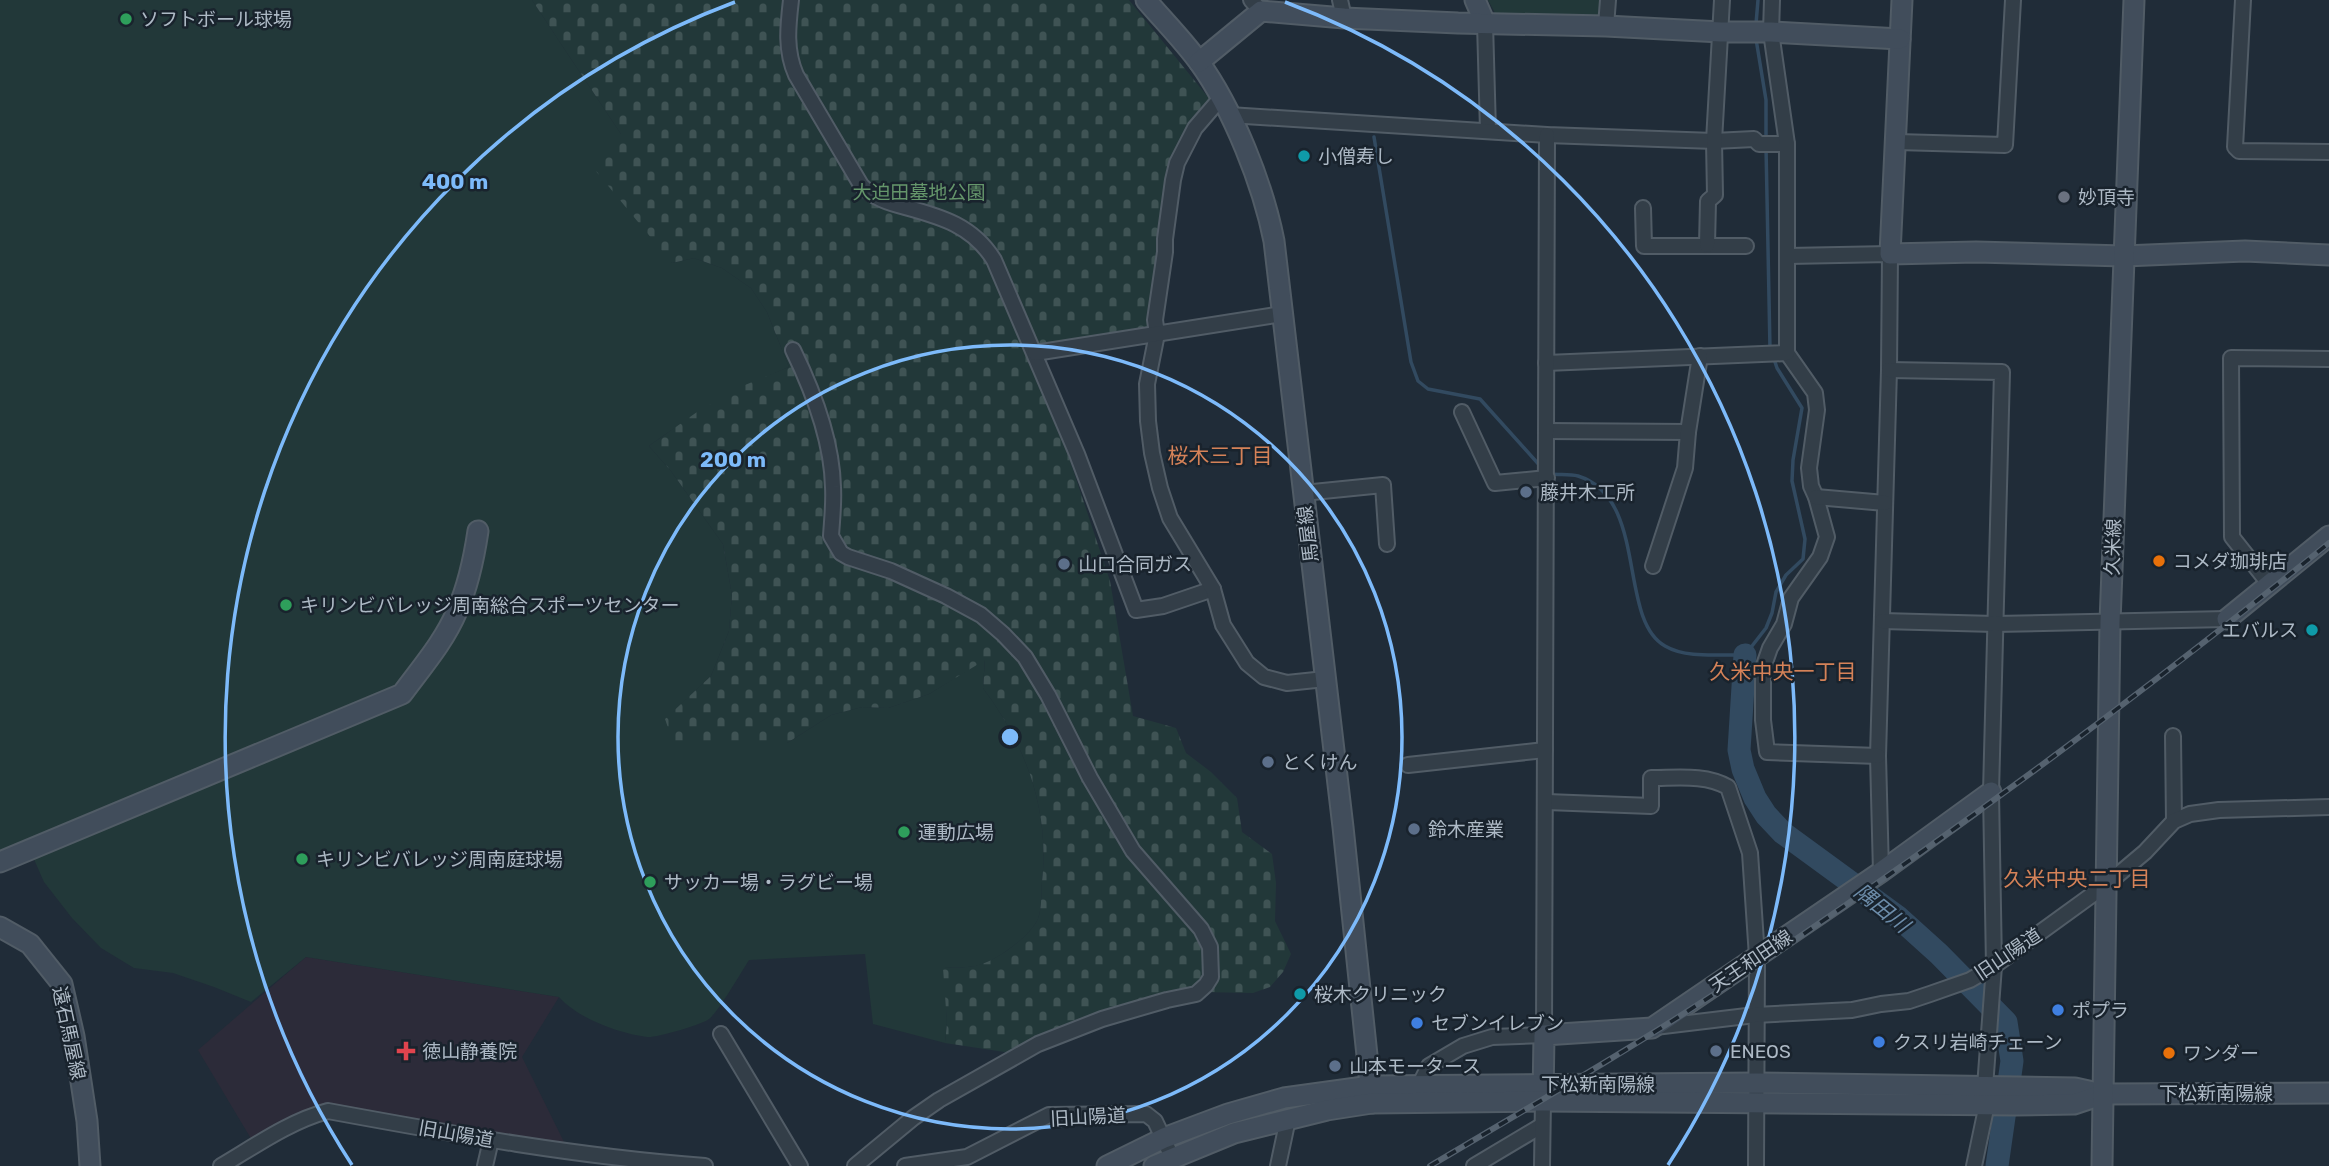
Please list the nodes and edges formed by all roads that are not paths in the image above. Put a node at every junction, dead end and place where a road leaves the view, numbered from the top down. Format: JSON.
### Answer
{"nodes":[{"id":1,"x":791,"y":0,"type":"edge"},
{"id":2,"x":1146,"y":0,"type":"edge"},
{"id":3,"x":1475,"y":0,"type":"edge"},
{"id":4,"x":1608,"y":0,"type":"edge"},
{"id":5,"x":1722,"y":0,"type":"edge"},
{"id":6,"x":1772,"y":0,"type":"edge"},
{"id":7,"x":1902,"y":0,"type":"edge"},
{"id":8,"x":2013,"y":0,"type":"edge"},
{"id":9,"x":2134,"y":0,"type":"edge"},
{"id":10,"x":2243,"y":0,"type":"edge"},
{"id":11,"x":1256,"y":6,"type":"edge"},
{"id":12,"x":1342,"y":9,"type":"edge"},
{"id":13,"x":1485,"y":23,"type":"junction"},
{"id":14,"x":1606,"y":26,"type":"junction"},
{"id":15,"x":1721,"y":32,"type":"junction"},
{"id":16,"x":1771,"y":32,"type":"junction"},
{"id":17,"x":1900,"y":39,"type":"junction"},
{"id":18,"x":1199,"y":62,"type":"junction"},
{"id":19,"x":1225,"y":107,"type":"junction"},
{"id":20,"x":1488,"y":131,"type":"junction"},
{"id":21,"x":1547,"y":135,"type":"junction"},
{"id":22,"x":1714,"y":141,"type":"junction"},
{"id":23,"x":1896,"y":142,"type":"junction"},
{"id":24,"x":1787,"y":144,"type":"junction"},
{"id":25,"x":2329,"y":152,"type":"edge"},
{"id":26,"x":1643,"y":208,"type":"dead end"},
{"id":27,"x":1707,"y":245,"type":"junction"},
{"id":28,"x":1746,"y":246,"type":"dead end"},
{"id":29,"x":1890,"y":254,"type":"junction"},
{"id":30,"x":2329,"y":255,"type":"edge"},
{"id":31,"x":1788,"y":256,"type":"junction"},
{"id":32,"x":2124,"y":256,"type":"junction"},
{"id":33,"x":1282,"y":314,"type":"junction"},
{"id":34,"x":1157,"y":334,"type":"junction"},
{"id":35,"x":793,"y":350,"type":"dead end"},
{"id":36,"x":1035,"y":353,"type":"junction"},
{"id":37,"x":1787,"y":353,"type":"junction"},
{"id":38,"x":1700,"y":356,"type":"junction"},
{"id":39,"x":2329,"y":359,"type":"edge"},
{"id":40,"x":1546,"y":363,"type":"junction"},
{"id":41,"x":1889,"y":370,"type":"junction"},
{"id":42,"x":1462,"y":412,"type":"dead end"},
{"id":43,"x":1546,"y":431,"type":"junction"},
{"id":44,"x":1688,"y":432,"type":"junction"},
{"id":45,"x":1548,"y":478,"type":"junction"},
{"id":46,"x":1303,"y":493,"type":"junction"},
{"id":47,"x":1816,"y":497,"type":"junction"},
{"id":48,"x":1885,"y":503,"type":"junction"},
{"id":49,"x":478,"y":530,"type":"dead end"},
{"id":50,"x":2329,"y":536,"type":"edge"},
{"id":51,"x":1387,"y":544,"type":"dead end"},
{"id":52,"x":1653,"y":566,"type":"dead end"},
{"id":53,"x":2270,"y":585,"type":"junction"},
{"id":54,"x":1213,"y":589,"type":"junction"},
{"id":55,"x":2227,"y":619,"type":"joint"},
{"id":56,"x":1882,"y":621,"type":"junction"},
{"id":57,"x":2110,"y":622,"type":"junction"},
{"id":58,"x":1994,"y":624,"type":"junction"},
{"id":59,"x":1325,"y":679,"type":"junction"},
{"id":60,"x":2173,"y":736,"type":"dead end"},
{"id":61,"x":1545,"y":750,"type":"junction"},
{"id":62,"x":1878,"y":756,"type":"junction"},
{"id":63,"x":1408,"y":765,"type":"dead end"},
{"id":64,"x":1991,"y":792,"type":"junction"},
{"id":65,"x":1546,"y":802,"type":"junction"},
{"id":66,"x":2329,"y":807,"type":"edge"},
{"id":67,"x":2174,"y":821,"type":"junction"},
{"id":68,"x":0,"y":862,"type":"edge"},
{"id":69,"x":1881,"y":872,"type":"junction"},
{"id":70,"x":2108,"y":884,"type":"junction"},
{"id":71,"x":0,"y":927,"type":"edge"},
{"id":72,"x":1757,"y":957,"type":"junction"},
{"id":73,"x":1994,"y":966,"type":"junction"},
{"id":74,"x":1755,"y":1015,"type":"junction"},
{"id":75,"x":1651,"y":1028,"type":"junction"},
{"id":76,"x":721,"y":1034,"type":"dead end"},
{"id":77,"x":1544,"y":1035,"type":"junction"},
{"id":78,"x":1757,"y":1083,"type":"junction"},
{"id":79,"x":1420,"y":1084,"type":"junction"},
{"id":80,"x":1543,"y":1093,"type":"junction"},
{"id":81,"x":2329,"y":1093,"type":"edge"},
{"id":82,"x":1372,"y":1094,"type":"junction"},
{"id":83,"x":2102,"y":1094,"type":"junction"},
{"id":84,"x":1989,"y":1096,"type":"junction"},
{"id":85,"x":1756,"y":1104,"type":"junction"},
{"id":86,"x":1288,"y":1119,"type":"junction"},
{"id":87,"x":1541,"y":1126,"type":"junction"},
{"id":88,"x":1164,"y":1138,"type":"junction"},
{"id":89,"x":491,"y":1140,"type":"junction"},
{"id":90,"x":1172,"y":1157,"type":"junction"},
{"id":91,"x":90,"y":1166,"type":"edge"},
{"id":92,"x":221,"y":1166,"type":"edge"},
{"id":93,"x":485,"y":1166,"type":"edge"},
{"id":94,"x":705,"y":1166,"type":"edge"},
{"id":95,"x":800,"y":1166,"type":"edge"},
{"id":96,"x":855,"y":1166,"type":"edge"},
{"id":97,"x":905,"y":1166,"type":"edge"},
{"id":98,"x":1107,"y":1166,"type":"edge"},
{"id":99,"x":1154,"y":1166,"type":"edge"},
{"id":100,"x":1278,"y":1166,"type":"edge"},
{"id":101,"x":1474,"y":1166,"type":"edge"},
{"id":102,"x":1542,"y":1166,"type":"edge"},
{"id":103,"x":1756,"y":1166,"type":"edge"},
{"id":104,"x":1974,"y":1166,"type":"edge"},
{"id":105,"x":2102,"y":1166,"type":"edge"}],
"edges":[{"from":1,"to":36,"type":"street"},
{"from":2,"to":18,"type":"street","name":"馬屋線"},
{"from":3,"to":13,"type":"street"},
{"from":4,"to":14,"type":"street"},
{"from":5,"to":15,"type":"street"},
{"from":6,"to":16,"type":"street"},
{"from":7,"to":17,"type":"street"},
{"from":8,"to":23,"type":"street"},
{"from":9,"to":32,"type":"street","name":"久米線"},
{"from":10,"to":25,"type":"street"},
{"from":11,"to":12,"type":"street"},
{"from":11,"to":18,"type":"street"},
{"from":12,"to":13,"type":"street"},
{"from":13,"to":14,"type":"street"},
{"from":13,"to":20,"type":"street"},
{"from":14,"to":15,"type":"street"},
{"from":15,"to":16,"type":"street"},
{"from":15,"to":22,"type":"street"},
{"from":16,"to":17,"type":"street"},
{"from":16,"to":24,"type":"street"},
{"from":17,"to":23,"type":"street"},
{"from":18,"to":19,"type":"street","name":"馬屋線"},
{"from":19,"to":20,"type":"street"},
{"from":19,"to":33,"type":"street","name":"馬屋線"},
{"from":19,"to":34,"type":"street"},
{"from":20,"to":21,"type":"street"},
{"from":21,"to":22,"type":"street"},
{"from":21,"to":40,"type":"street"},
{"from":22,"to":24,"type":"street"},
{"from":22,"to":27,"type":"street"},
{"from":23,"to":29,"type":"street"},
{"from":24,"to":31,"type":"street"},
{"from":26,"to":27,"type":"street"},
{"from":27,"to":28,"type":"street"},
{"from":29,"to":31,"type":"street"},
{"from":29,"to":32,"type":"street"},
{"from":29,"to":41,"type":"street"},
{"from":30,"to":32,"type":"street"},
{"from":31,"to":37,"type":"street"},
{"from":32,"to":57,"type":"street","name":"久米線"},
{"from":33,"to":34,"type":"street"},
{"from":33,"to":46,"type":"street","name":"馬屋線"},
{"from":34,"to":36,"type":"street"},
{"from":34,"to":54,"type":"street"},
{"from":35,"to":96,"type":"street"},
{"from":36,"to":54,"type":"street"},
{"from":37,"to":38,"type":"street"},
{"from":37,"to":47,"type":"street"},
{"from":38,"to":40,"type":"street"},
{"from":38,"to":44,"type":"street"},
{"from":39,"to":53,"type":"street"},
{"from":40,"to":43,"type":"street"},
{"from":41,"to":48,"type":"street"},
{"from":41,"to":58,"type":"street"},
{"from":42,"to":45,"type":"street"},
{"from":43,"to":44,"type":"street"},
{"from":43,"to":45,"type":"street"},
{"from":44,"to":52,"type":"street"},
{"from":45,"to":61,"type":"street"},
{"from":46,"to":51,"type":"street"},
{"from":46,"to":59,"type":"street","name":"馬屋線"},
{"from":47,"to":48,"type":"street"},
{"from":47,"to":62,"type":"street"},
{"from":48,"to":56,"type":"street"},
{"from":49,"to":68,"type":"street"},
{"from":50,"to":53,"type":"street"},
{"from":53,"to":55,"type":"street"},
{"from":54,"to":59,"type":"street"},
{"from":55,"to":57,"type":"street"},
{"from":56,"to":58,"type":"street"},
{"from":56,"to":62,"type":"street"},
{"from":57,"to":58,"type":"street"},
{"from":57,"to":70,"type":"street","name":"久米線"},
{"from":58,"to":64,"type":"street"},
{"from":59,"to":82,"type":"street","name":"馬屋線"},
{"from":60,"to":67,"type":"street"},
{"from":61,"to":63,"type":"street"},
{"from":61,"to":65,"type":"street"},
{"from":62,"to":69,"type":"street"},
{"from":64,"to":69,"type":"street","name":"天王和田線"},
{"from":64,"to":73,"type":"street"},
{"from":65,"to":72,"type":"street"},
{"from":65,"to":77,"type":"street"},
{"from":66,"to":67,"type":"street"},
{"from":67,"to":70,"type":"street","name":"旧山陽道"},
{"from":69,"to":72,"type":"street","name":"天王和田線"},
{"from":70,"to":73,"type":"street","name":"旧山陽道"},
{"from":70,"to":83,"type":"street","name":"久米線"},
{"from":71,"to":91,"type":"street","name":"遠石馬屋線"},
{"from":72,"to":74,"type":"street"},
{"from":72,"to":75,"type":"street","name":"天王和田線"},
{"from":73,"to":74,"type":"street","name":"旧山陽道"},
{"from":73,"to":84,"type":"street"},
{"from":74,"to":75,"type":"street","name":"旧山陽道"},
{"from":74,"to":78,"type":"street"},
{"from":75,"to":77,"type":"street"},
{"from":76,"to":95,"type":"street"},
{"from":77,"to":79,"type":"street"},
{"from":77,"to":80,"type":"street"},
{"from":78,"to":80,"type":"street","name":"下松新南陽線"},
{"from":78,"to":84,"type":"street","name":"下松新南陽線"},
{"from":78,"to":85,"type":"street"},
{"from":79,"to":80,"type":"street","name":"下松新南陽線"},
{"from":79,"to":82,"type":"street","name":"下松新南陽線"},
{"from":80,"to":82,"type":"street","name":"下松新南陽線"},
{"from":80,"to":85,"type":"street","name":"下松新南陽線"},
{"from":80,"to":87,"type":"street"},
{"from":81,"to":83,"type":"street","name":"下松新南陽線"},
{"from":82,"to":86,"type":"street","name":"下松新南陽線"},
{"from":82,"to":88,"type":"street","name":"下松新南陽線"},
{"from":83,"to":84,"type":"street","name":"下松新南陽線"},
{"from":83,"to":105,"type":"street","name":"久米線"},
{"from":84,"to":85,"type":"street","name":"下松新南陽線"},
{"from":84,"to":104,"type":"street"},
{"from":85,"to":103,"type":"street"},
{"from":86,"to":90,"type":"street","name":"下松新南陽線"},
{"from":86,"to":100,"type":"street"},
{"from":87,"to":101,"type":"street"},
{"from":87,"to":102,"type":"street"},
{"from":88,"to":90,"type":"street","name":"旧山陽道"},
{"from":88,"to":97,"type":"street","name":"旧山陽道"},
{"from":88,"to":98,"type":"street","name":"下松新南陽線"},
{"from":89,"to":92,"type":"street","name":"旧山陽道"},
{"from":89,"to":93,"type":"street"},
{"from":89,"to":94,"type":"street","name":"旧山陽道"},
{"from":90,"to":99,"type":"street","name":"下松新南陽線"}]}
